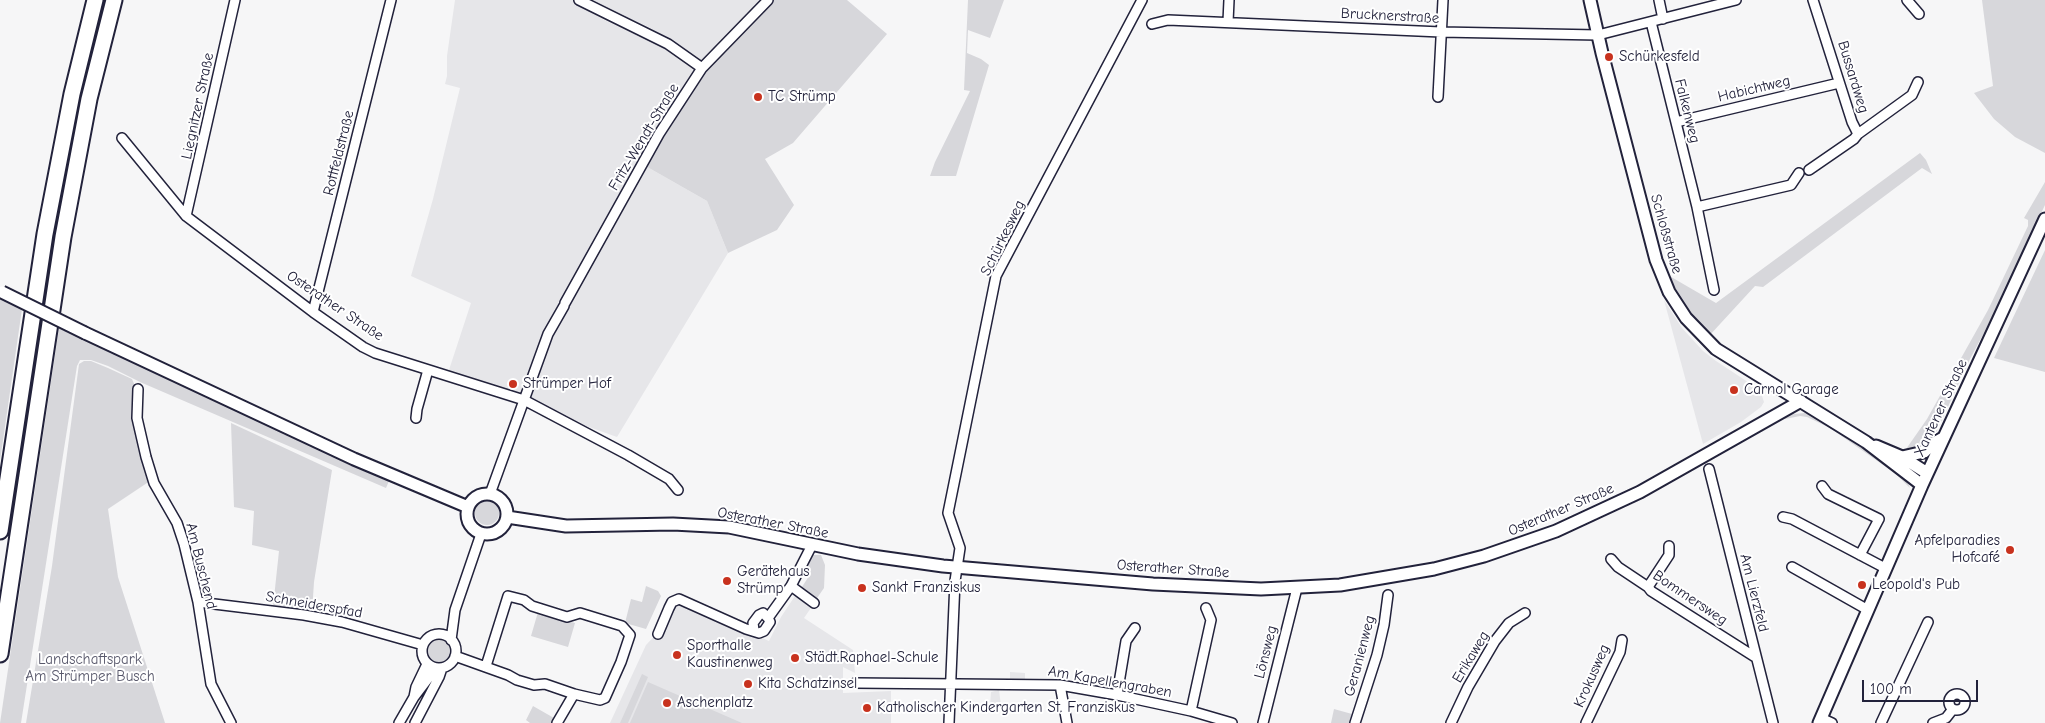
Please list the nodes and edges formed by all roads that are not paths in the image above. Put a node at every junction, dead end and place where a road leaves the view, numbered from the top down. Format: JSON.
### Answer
{"nodes":[{"id":1,"x":95,"y":0,"type":"edge"},
{"id":2,"x":114,"y":0,"type":"edge"},
{"id":3,"x":234,"y":0,"type":"edge"},
{"id":4,"x":391,"y":0,"type":"edge"},
{"id":5,"x":578,"y":0,"type":"edge"},
{"id":6,"x":604,"y":0,"type":"edge"},
{"id":7,"x":768,"y":0,"type":"edge"},
{"id":8,"x":1142,"y":0,"type":"edge"},
{"id":9,"x":1229,"y":0,"type":"edge"},
{"id":10,"x":1443,"y":0,"type":"edge"},
{"id":11,"x":1590,"y":0,"type":"edge"},
{"id":12,"x":1658,"y":0,"type":"edge"},
{"id":13,"x":1736,"y":0,"type":"edge"},
{"id":14,"x":1813,"y":0,"type":"edge"},
{"id":15,"x":1907,"y":0,"type":"edge"},
{"id":16,"x":600,"y":9,"type":"junction"},
{"id":17,"x":1919,"y":14,"type":"dead end"},
{"id":18,"x":1663,"y":19,"type":"junction"},
{"id":19,"x":1228,"y":22,"type":"junction"},
{"id":20,"x":1652,"y":22,"type":"junction"},
{"id":21,"x":1152,"y":24,"type":"dead end"},
{"id":22,"x":1441,"y":32,"type":"junction"},
{"id":23,"x":1598,"y":35,"type":"junction"},
{"id":24,"x":702,"y":68,"type":"junction"},
{"id":25,"x":1918,"y":82,"type":"dead end"},
{"id":26,"x":1839,"y":83,"type":"junction"},
{"id":27,"x":1438,"y":97,"type":"dead end"},
{"id":28,"x":1676,"y":122,"type":"junction"},
{"id":29,"x":1858,"y":134,"type":"junction"},
{"id":30,"x":122,"y":138,"type":"dead end"},
{"id":31,"x":1810,"y":170,"type":"dead end"},
{"id":32,"x":1798,"y":173,"type":"dead end"},
{"id":33,"x":1697,"y":207,"type":"junction"},
{"id":34,"x":186,"y":216,"type":"junction"},
{"id":35,"x":2045,"y":219,"type":"edge"},
{"id":36,"x":1714,"y":290,"type":"dead end"},
{"id":37,"x":1,"y":292,"type":"edge"},
{"id":38,"x":313,"y":312,"type":"junction"},
{"id":39,"x":428,"y":370,"type":"junction"},
{"id":40,"x":138,"y":389,"type":"dead end"},
{"id":41,"x":524,"y":400,"type":"junction"},
{"id":42,"x":1801,"y":400,"type":"junction"},
{"id":43,"x":416,"y":418,"type":"dead end"},
{"id":44,"x":1943,"y":438,"type":"junction"},
{"id":45,"x":1866,"y":442,"type":"junction"},
{"id":46,"x":1902,"y":457,"type":"junction"},
{"id":47,"x":1709,"y":469,"type":"dead end"},
{"id":48,"x":1927,"y":473,"type":"junction"},
{"id":49,"x":1922,"y":485,"type":"junction"},
{"id":50,"x":1822,"y":486,"type":"dead end"},
{"id":51,"x":678,"y":490,"type":"dead end"},
{"id":52,"x":490,"y":494,"type":"junction"},
{"id":53,"x":463,"y":505,"type":"junction"},
{"id":54,"x":507,"y":517,"type":"junction"},
{"id":55,"x":1783,"y":517,"type":"dead end"},
{"id":56,"x":0,"y":531,"type":"edge"},
{"id":57,"x":481,"y":534,"type":"junction"},
{"id":58,"x":812,"y":545,"type":"junction"},
{"id":59,"x":1669,"y":546,"type":"dead end"},
{"id":60,"x":1860,"y":555,"type":"junction"},
{"id":61,"x":1611,"y":559,"type":"dead end"},
{"id":62,"x":958,"y":567,"type":"junction"},
{"id":63,"x":1792,"y":567,"type":"dead end"},
{"id":64,"x":1885,"y":568,"type":"junction"},
{"id":65,"x":791,"y":586,"type":"junction"},
{"id":66,"x":1648,"y":587,"type":"junction"},
{"id":67,"x":1297,"y":588,"type":"junction"},
{"id":68,"x":1388,"y":595,"type":"dead end"},
{"id":69,"x":198,"y":602,"type":"junction"},
{"id":70,"x":814,"y":603,"type":"dead end"},
{"id":71,"x":1206,"y":608,"type":"dead end"},
{"id":72,"x":455,"y":610,"type":"junction"},
{"id":73,"x":1868,"y":610,"type":"junction"},
{"id":74,"x":1525,"y":613,"type":"dead end"},
{"id":75,"x":1928,"y":622,"type":"dead end"},
{"id":76,"x":1135,"y":628,"type":"dead end"},
{"id":77,"x":439,"y":634,"type":"junction"},
{"id":78,"x":658,"y":634,"type":"dead end"},
{"id":79,"x":451,"y":640,"type":"junction"},
{"id":80,"x":1622,"y":640,"type":"dead end"},
{"id":81,"x":423,"y":645,"type":"junction"},
{"id":82,"x":0,"y":654,"type":"edge"},
{"id":83,"x":455,"y":656,"type":"junction"},
{"id":84,"x":1755,"y":657,"type":"junction"},
{"id":85,"x":426,"y":664,"type":"junction"},
{"id":86,"x":486,"y":666,"type":"junction"},
{"id":87,"x":439,"y":668,"type":"junction"},
{"id":88,"x":855,"y":683,"type":"dead end"},
{"id":89,"x":951,"y":684,"type":"junction"},
{"id":90,"x":1060,"y":685,"type":"junction"},
{"id":91,"x":574,"y":694,"type":"junction"},
{"id":92,"x":1117,"y":694,"type":"junction"},
{"id":93,"x":414,"y":697,"type":"junction"},
{"id":94,"x":1953,"y":709,"type":"dead end"},
{"id":95,"x":1191,"y":711,"type":"junction"},
{"id":96,"x":1824,"y":721,"type":"edge"},
{"id":97,"x":417,"y":722,"type":"edge"},
{"id":98,"x":231,"y":723,"type":"edge"},
{"id":99,"x":399,"y":723,"type":"edge"},
{"id":100,"x":557,"y":723,"type":"edge"},
{"id":101,"x":949,"y":723,"type":"edge"},
{"id":102,"x":1067,"y":723,"type":"edge"},
{"id":103,"x":1232,"y":723,"type":"edge"},
{"id":104,"x":1263,"y":723,"type":"edge"},
{"id":105,"x":1355,"y":723,"type":"edge"},
{"id":106,"x":1451,"y":723,"type":"edge"},
{"id":107,"x":1586,"y":723,"type":"edge"},
{"id":108,"x":1773,"y":723,"type":"edge"},
{"id":109,"x":1881,"y":723,"type":"edge"},
{"id":110,"x":1933,"y":723,"type":"edge"}],
"edges":[{"from":1,"to":56,"type":"highway"},
{"from":2,"to":82,"type":"highway"},
{"from":3,"to":34,"type":"street","name":"Liegnitzer Straße"},
{"from":4,"to":38,"type":"street","name":"Rottfeldstraße"},
{"from":5,"to":16,"type":"street"},
{"from":6,"to":16,"type":"street"},
{"from":7,"to":24,"type":"street","name":"Fritz-Wendt-Straße"},
{"from":8,"to":62,"type":"street","name":"Schürkesweg"},
{"from":9,"to":19,"type":"street"},
{"from":10,"to":22,"type":"street"},
{"from":11,"to":23,"type":"main road","name":"Schloßstraße"},
{"from":12,"to":18,"type":"street"},
{"from":13,"to":18,"type":"street","name":"Brucknerstraße"},
{"from":14,"to":26,"type":"street","name":"Bussardweg"},
{"from":15,"to":17,"type":"street"},
{"from":16,"to":24,"type":"street"},
{"from":18,"to":20,"type":"street","name":"Brucknerstraße"},
{"from":19,"to":21,"type":"street","name":"Brucknerstraße"},
{"from":19,"to":22,"type":"street","name":"Brucknerstraße"},
{"from":20,"to":23,"type":"street","name":"Brucknerstraße"},
{"from":20,"to":28,"type":"street","name":"Falkenweg"},
{"from":22,"to":23,"type":"street","name":"Brucknerstraße"},
{"from":22,"to":27,"type":"street"},
{"from":23,"to":42,"type":"main road","name":"Schloßstraße"},
{"from":24,"to":41,"type":"street","name":"Fritz-Wendt-Straße"},
{"from":25,"to":29,"type":"street","name":"Bussardweg"},
{"from":26,"to":28,"type":"street","name":"Habichtweg"},
{"from":26,"to":29,"type":"street","name":"Bussardweg"},
{"from":28,"to":33,"type":"street","name":"Falkenweg"},
{"from":29,"to":31,"type":"street","name":"Bussardweg"},
{"from":30,"to":34,"type":"street","name":"Osterather Straße"},
{"from":32,"to":33,"type":"street"},
{"from":33,"to":36,"type":"street","name":"Falkenweg"},
{"from":34,"to":38,"type":"street","name":"Osterather Straße"},
{"from":35,"to":44,"type":"main road","name":"Xantener Straße"},
{"from":37,"to":53,"type":"main road","bridge":true},
{"from":38,"to":39,"type":"street","name":"Osterather Straße"},
{"from":39,"to":41,"type":"street","name":"Osterather Straße"},
{"from":39,"to":43,"type":"street"},
{"from":40,"to":69,"type":"street","name":"Am Buschend"},
{"from":41,"to":51,"type":"street","name":"Osterather Straße"},
{"from":41,"to":52,"type":"street","name":"Fritz-Wendt-Straße"},
{"from":42,"to":45,"type":"main road","name":"Schloßstraße"},
{"from":42,"to":67,"type":"main road","name":"Osterather Straße"},
{"from":44,"to":46,"type":"main road"},
{"from":44,"to":48,"type":"main road","name":"Xantener Straße"},
{"from":45,"to":46,"type":"main road","name":"Schloßstraße"},
{"from":45,"to":49,"type":"main road","name":"Schloßstraße"},
{"from":46,"to":48,"type":"main road","name":"Schloßstraße"},
{"from":47,"to":84,"type":"street","name":"Am Lierzfeld"},
{"from":48,"to":49,"type":"main road","name":"Xantener Straße"},
{"from":49,"to":64,"type":"main road","name":"Xantener Straße"},
{"from":50,"to":60,"type":"street"},
{"from":52,"to":53,"type":"main road"},
{"from":52,"to":54,"type":"main road"},
{"from":53,"to":57,"type":"main road"},
{"from":54,"to":57,"type":"main road"},
{"from":54,"to":58,"type":"main road","name":"Osterather Straße"},
{"from":55,"to":60,"type":"street"},
{"from":57,"to":72,"type":"street"},
{"from":58,"to":62,"type":"main road","name":"Osterather Straße"},
{"from":58,"to":65,"type":"street"},
{"from":59,"to":66,"type":"street"},
{"from":60,"to":64,"type":"street"},
{"from":61,"to":66,"type":"street","name":"Bommersweg"},
{"from":62,"to":67,"type":"main road","name":"Osterather Straße"},
{"from":62,"to":89,"type":"street","name":"Schürkesweg"},
{"from":63,"to":73,"type":"street"},
{"from":64,"to":73,"type":"main road","name":"Xantener Straße"},
{"from":65,"to":70,"type":"street"},
{"from":65,"to":78,"type":"street"},
{"from":66,"to":84,"type":"street","name":"Bommersweg"},
{"from":67,"to":104,"type":"street","name":"Lönsweg"},
{"from":68,"to":105,"type":"street","name":"Geranienweg"},
{"from":69,"to":81,"type":"street","name":"Schneiderspfad"},
{"from":69,"to":98,"type":"street","name":"Am Buschend"},
{"from":71,"to":95,"type":"street"},
{"from":72,"to":77,"type":"street"},
{"from":72,"to":79,"type":"street"},
{"from":73,"to":96,"type":"main road","name":"Xantener Straße"},
{"from":74,"to":106,"type":"street","name":"Erikaweg"},
{"from":75,"to":109,"type":"street"},
{"from":76,"to":92,"type":"street"},
{"from":77,"to":79,"type":"street"},
{"from":77,"to":81,"type":"street"},
{"from":79,"to":83,"type":"street"},
{"from":80,"to":107,"type":"street","name":"Krokusweg"},
{"from":81,"to":85,"type":"street"},
{"from":83,"to":86,"type":"street"},
{"from":83,"to":87,"type":"street"},
{"from":84,"to":108,"type":"street","name":"Am Lierzfeld"},
{"from":85,"to":87,"type":"street"},
{"from":85,"to":93,"type":"street"},
{"from":86,"to":91,"type":"street"},
{"from":86,"to":91,"type":"street"},
{"from":87,"to":93,"type":"street"},
{"from":87,"to":97,"type":"street"},
{"from":88,"to":89,"type":"street","name":"Am Kapellengraben"},
{"from":89,"to":90,"type":"street","name":"Am Kapellengraben"},
{"from":89,"to":101,"type":"street","name":"Schürkesweg"},
{"from":90,"to":92,"type":"street","name":"Am Kapellengraben"},
{"from":90,"to":102,"type":"street"},
{"from":91,"to":100,"type":"street"},
{"from":92,"to":95,"type":"street","name":"Am Kapellengraben"},
{"from":93,"to":99,"type":"street"},
{"from":94,"to":110,"type":"street"},
{"from":95,"to":103,"type":"street","name":"Am Kapellengraben"}]}
